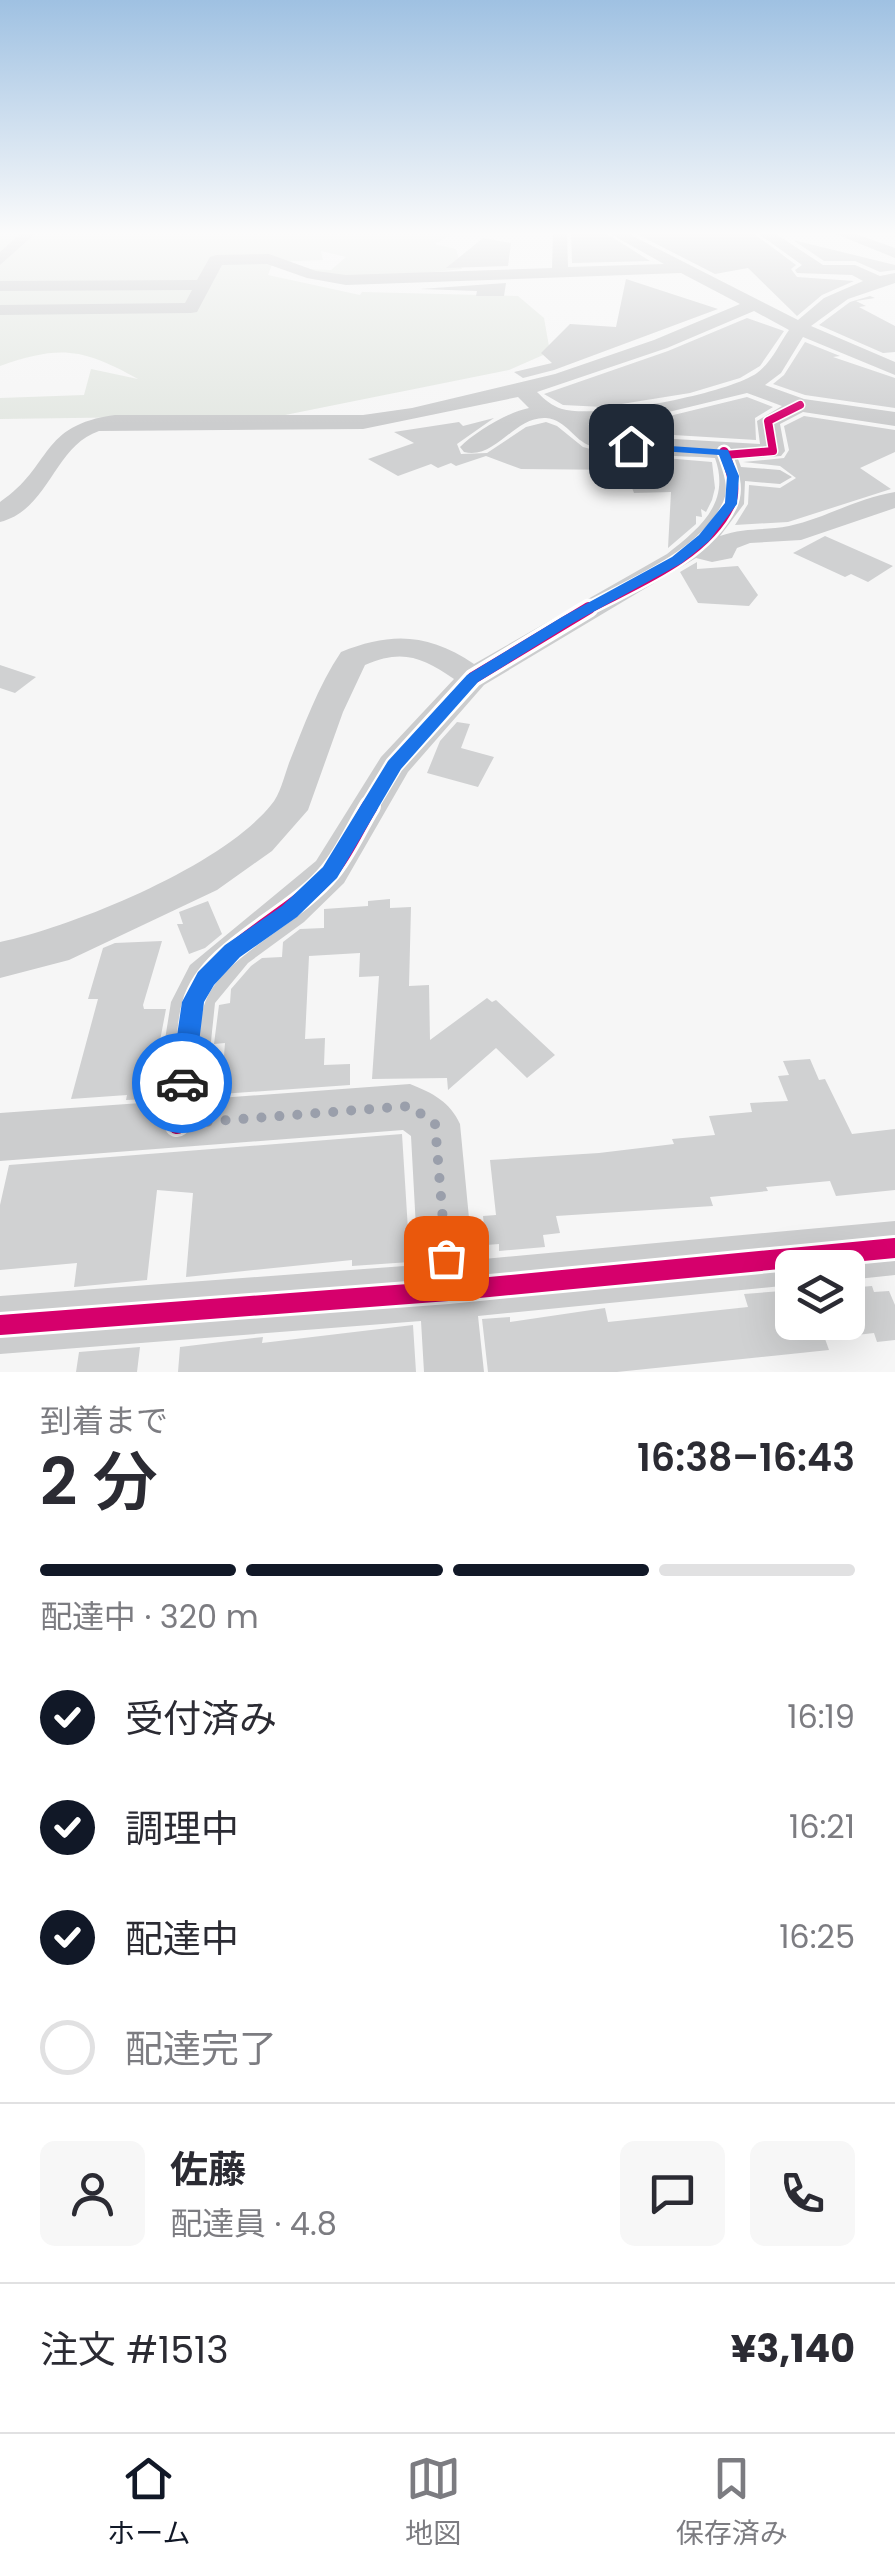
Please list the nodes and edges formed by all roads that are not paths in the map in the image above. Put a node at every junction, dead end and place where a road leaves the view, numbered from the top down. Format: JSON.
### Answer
{"nodes":[{"id":1,"x":198,"y":296,"type":"edge"},
{"id":2,"x":737,"y":296,"type":"edge"},
{"id":3,"x":840,"y":296,"type":"edge"},
{"id":4,"x":754,"y":305,"type":"junction"},
{"id":5,"x":0,"y":310,"type":"edge"},
{"id":6,"x":807,"y":322,"type":"junction"},
{"id":7,"x":850,"y":352,"type":"junction"},
{"id":8,"x":895,"y":369,"type":"edge"},
{"id":9,"x":839,"y":374,"type":"dead end"},
{"id":10,"x":748,"y":386,"type":"junction"},
{"id":11,"x":521,"y":388,"type":"junction"},
{"id":12,"x":800,"y":405,"type":"junction"},
{"id":13,"x":855,"y":413,"type":"junction"},
{"id":14,"x":558,"y":414,"type":"junction"},
{"id":15,"x":895,"y":418,"type":"edge"},
{"id":16,"x":880,"y":441,"type":"dead end"},
{"id":17,"x":472,"y":447,"type":"dead end"},
{"id":18,"x":728,"y":462,"type":"junction"},
{"id":19,"x":780,"y":477,"type":"dead end"},
{"id":20,"x":895,"y":500,"type":"edge"},
{"id":21,"x":0,"y":514,"type":"edge"},
{"id":22,"x":692,"y":548,"type":"junction"},
{"id":23,"x":472,"y":678,"type":"junction"},
{"id":24,"x":0,"y":960,"type":"edge"},
{"id":25,"x":177,"y":1124,"type":"junction"},
{"id":26,"x":0,"y":1137,"type":"edge"},
{"id":27,"x":895,"y":1248,"type":"edge"},
{"id":28,"x":448,"y":1291,"type":"junction"},
{"id":29,"x":0,"y":1325,"type":"edge"},
{"id":30,"x":454,"y":1372,"type":"edge"}],
"edges":[{"from":1,"to":5,"type":"street"},
{"from":2,"to":4,"type":"street"},
{"from":3,"to":6,"type":"street"},
{"from":4,"to":6,"type":"street"},
{"from":4,"to":11,"type":"street"},
{"from":6,"to":7,"type":"street"},
{"from":6,"to":10,"type":"street"},
{"from":7,"to":8,"type":"street"},
{"from":7,"to":9,"type":"street"},
{"from":10,"to":12,"type":"street"},
{"from":10,"to":14,"type":"street"},
{"from":11,"to":14,"type":"street"},
{"from":11,"to":21,"type":"street"},
{"from":12,"to":13,"type":"street"},
{"from":12,"to":18,"type":"street"},
{"from":13,"to":15,"type":"street"},
{"from":13,"to":16,"type":"street"},
{"from":14,"to":17,"type":"street"},
{"from":14,"to":18,"type":"street"},
{"from":18,"to":19,"type":"street"},
{"from":18,"to":22,"type":"street"},
{"from":20,"to":22,"type":"street"},
{"from":22,"to":23,"type":"street"},
{"from":23,"to":24,"type":"street"},
{"from":23,"to":25,"type":"street"},
{"from":25,"to":26,"type":"street"},
{"from":25,"to":28,"type":"street"},
{"from":27,"to":28,"type":"street"},
{"from":28,"to":29,"type":"street"},
{"from":28,"to":30,"type":"street"}]}
